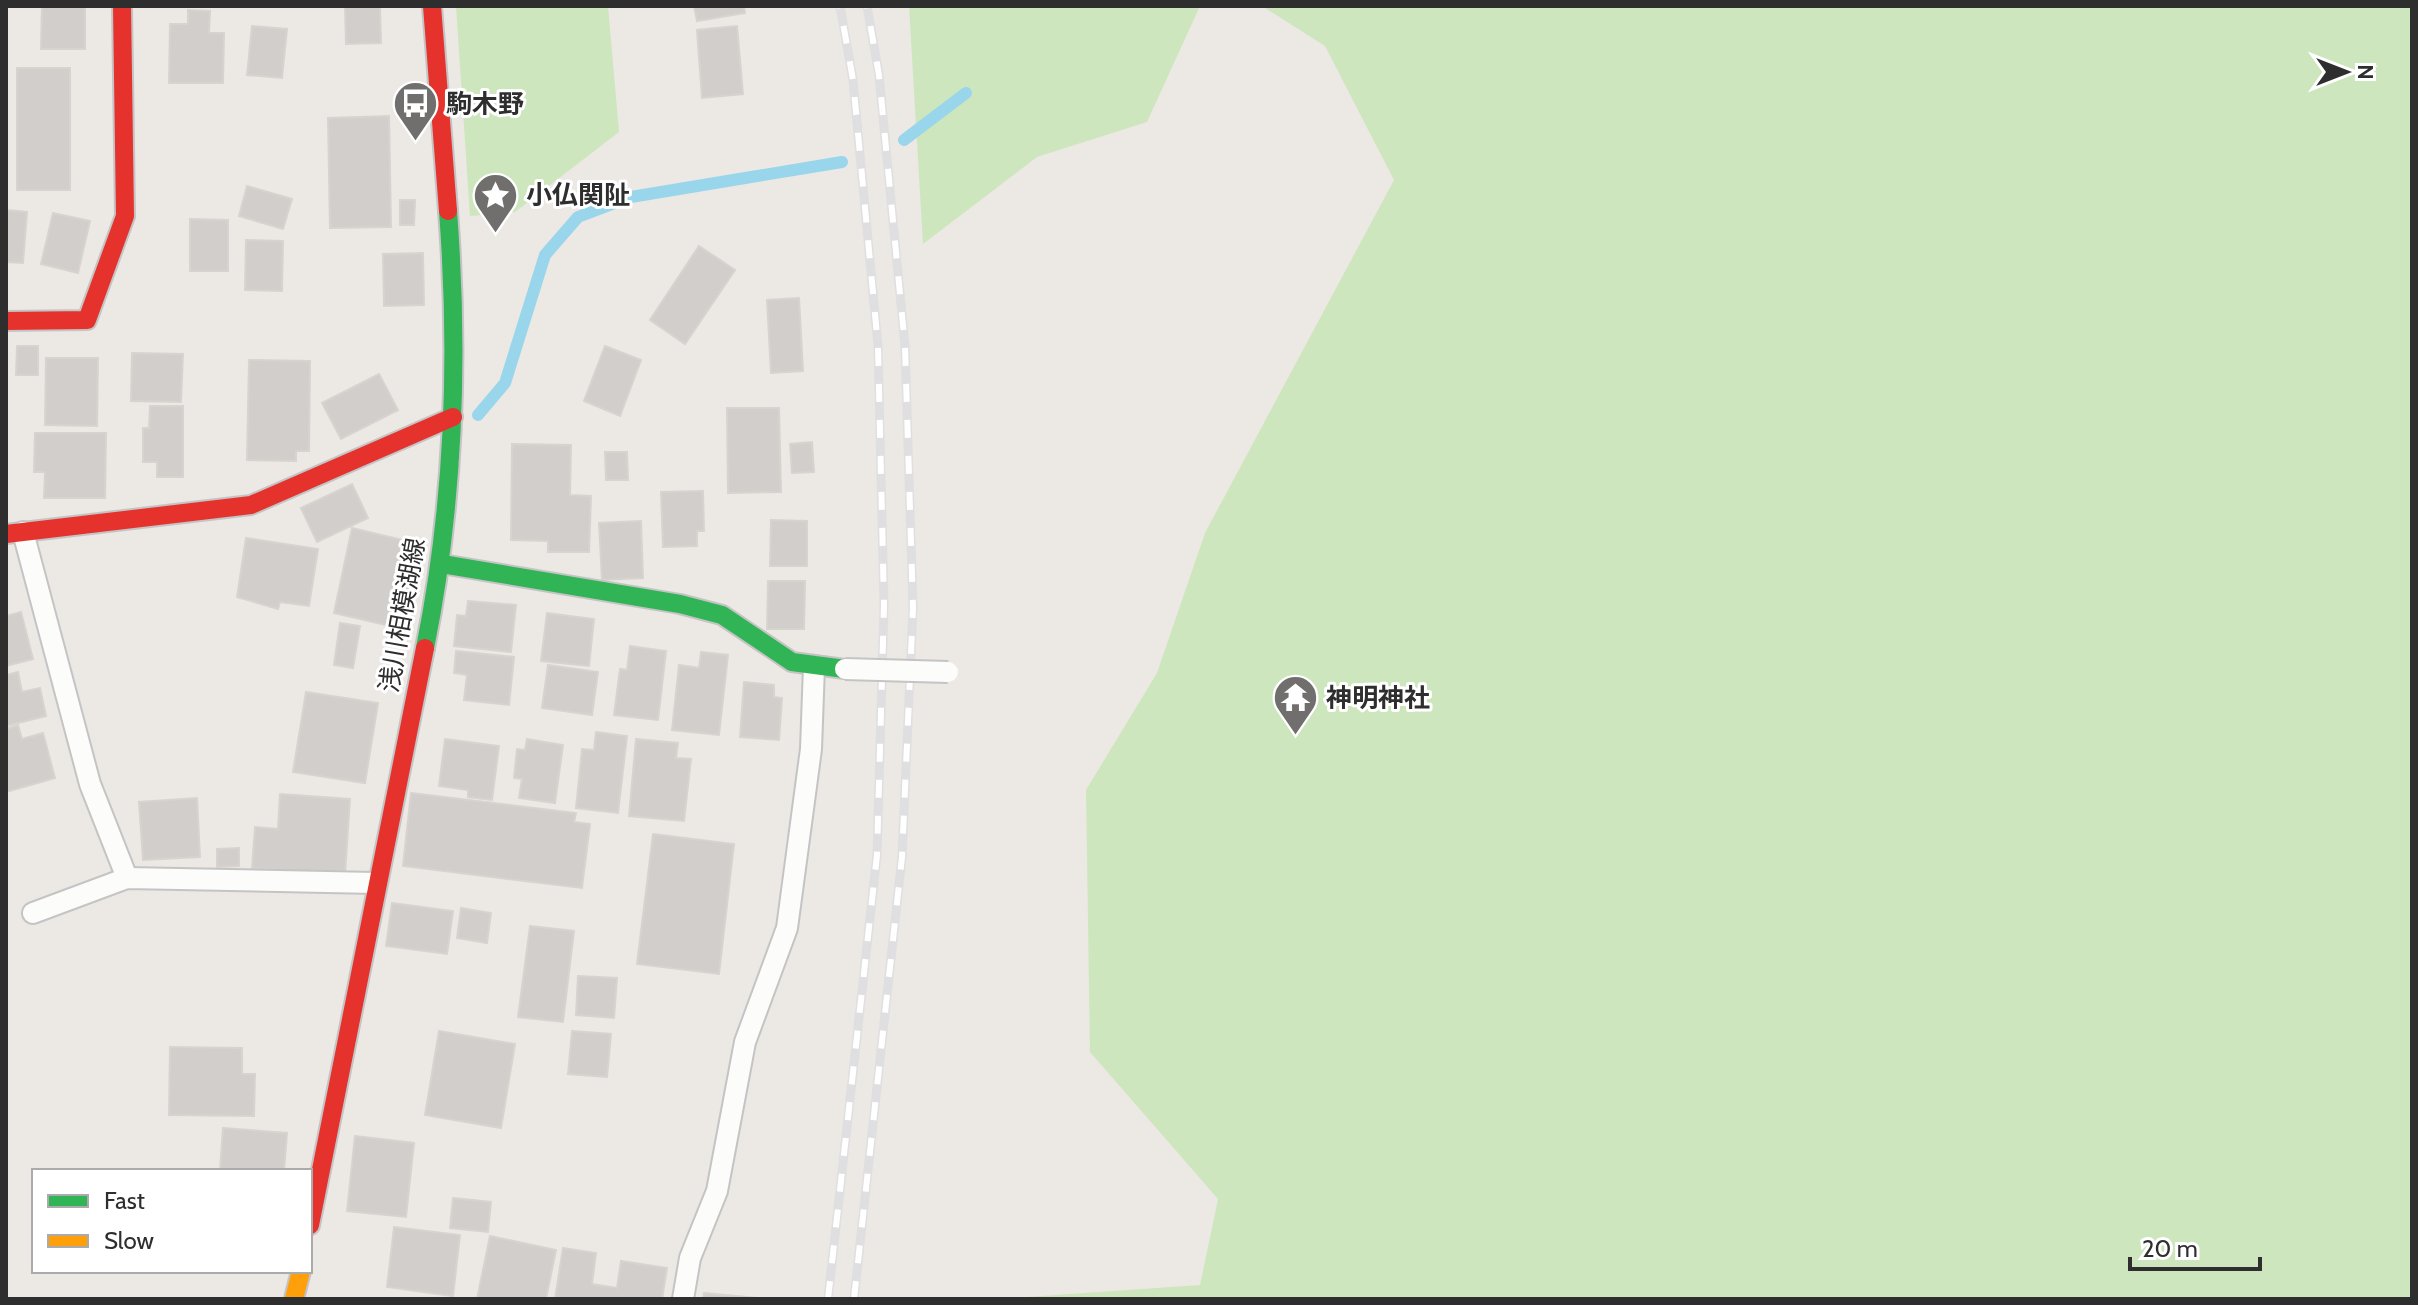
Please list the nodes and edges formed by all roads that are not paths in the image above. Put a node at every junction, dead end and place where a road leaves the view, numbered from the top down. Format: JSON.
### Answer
{"nodes":[{"id":1,"x":122,"y":6,"type":"edge"},
{"id":2,"x":432,"y":6,"type":"edge"},
{"id":3,"x":6,"y":321,"type":"edge"},
{"id":4,"x":453,"y":417,"type":"junction"},
{"id":5,"x":14,"y":533,"type":"edge"},
{"id":6,"x":442,"y":564,"type":"junction"},
{"id":7,"x":814,"y":666,"type":"junction"},
{"id":8,"x":845,"y":669,"type":"joint"},
{"id":9,"x":948,"y":672,"type":"dead end"},
{"id":10,"x":127,"y":878,"type":"junction"},
{"id":11,"x":375,"y":883,"type":"junction"},
{"id":12,"x":33,"y":913,"type":"dead end"},
{"id":13,"x":312,"y":1214,"type":"edge"},
{"id":14,"x":300,"y":1273,"type":"edge"},
{"id":15,"x":294,"y":1299,"type":"edge"},
{"id":16,"x":683,"y":1299,"type":"edge"}],
"edges":[{"from":1,"to":3,"type":"street"},
{"from":2,"to":4,"type":"street","name":"浅川相模湖線"},
{"from":4,"to":5,"type":"street"},
{"from":4,"to":6,"type":"street","name":"浅川相模湖線"},
{"from":5,"to":10,"type":"lane"},
{"from":6,"to":7,"type":"street"},
{"from":6,"to":11,"type":"street","name":"浅川相模湖線"},
{"from":7,"to":8,"type":"street"},
{"from":7,"to":16,"type":"lane"},
{"from":8,"to":9,"type":"lane","bridge":true},
{"from":10,"to":11,"type":"lane"},
{"from":10,"to":12,"type":"lane"},
{"from":11,"to":13,"type":"street","name":"浅川相模湖線"},
{"from":14,"to":15,"type":"street"}]}
